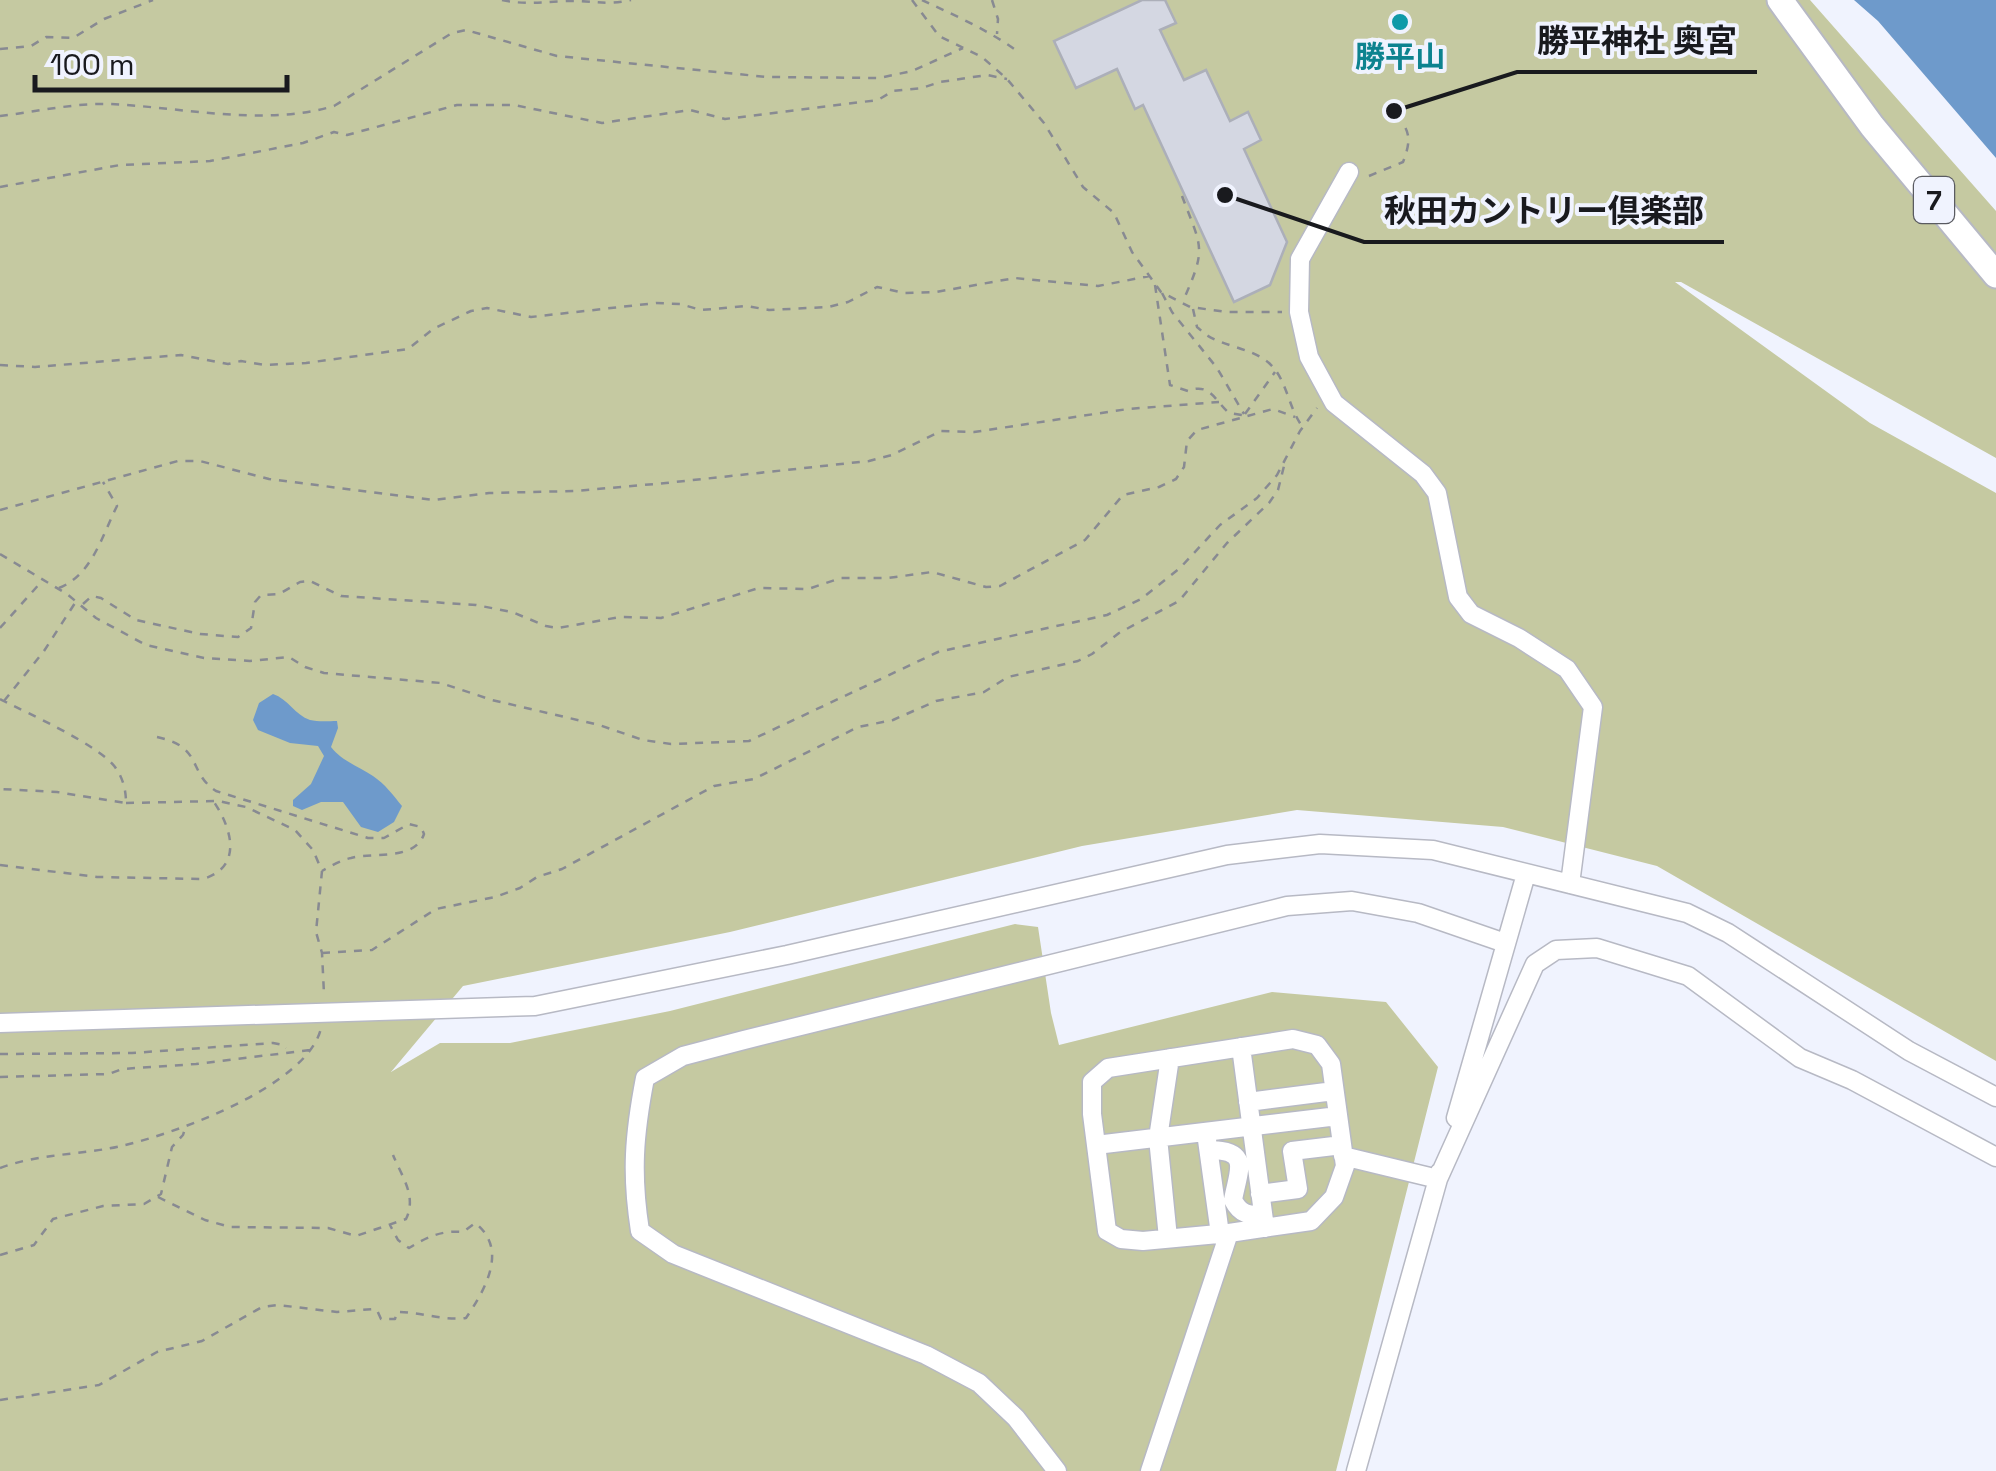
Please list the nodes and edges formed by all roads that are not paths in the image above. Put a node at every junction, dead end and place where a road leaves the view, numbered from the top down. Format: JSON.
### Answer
{"nodes":[{"id":1,"x":1780,"y":0,"type":"edge"},
{"id":2,"x":1349,"y":172,"type":"road end"},
{"id":3,"x":1996,"y":275,"type":"edge"},
{"id":4,"x":1526,"y":874,"type":"junction"},
{"id":5,"x":1570,"y":884,"type":"junction"},
{"id":6,"x":1505,"y":943,"type":"junction"},
{"id":7,"x":0,"y":1023,"type":"edge"},
{"id":8,"x":1241,"y":1047,"type":"junction"},
{"id":9,"x":1170,"y":1058,"type":"junction"},
{"id":10,"x":1334,"y":1092,"type":"junction"},
{"id":11,"x":1996,"y":1097,"type":"edge"},
{"id":12,"x":1248,"y":1102,"type":"junction"},
{"id":13,"x":1338,"y":1116,"type":"junction"},
{"id":14,"x":1251,"y":1127,"type":"junction"},
{"id":15,"x":1158,"y":1138,"type":"junction"},
{"id":16,"x":1208,"y":1141,"type":"junction"},
{"id":17,"x":1096,"y":1145,"type":"junction"},
{"id":18,"x":1342,"y":1150,"type":"junction"},
{"id":19,"x":1996,"y":1157,"type":"edge"},
{"id":20,"x":1438,"y":1180,"type":"junction"},
{"id":21,"x":1260,"y":1194,"type":"junction"},
{"id":22,"x":1264,"y":1221,"type":"junction"},
{"id":23,"x":1225,"y":1233,"type":"junction"},
{"id":24,"x":1168,"y":1238,"type":"junction"},
{"id":25,"x":1056,"y":1471,"type":"edge"},
{"id":26,"x":1150,"y":1471,"type":"edge"},
{"id":27,"x":1356,"y":1471,"type":"edge"}],
"edges":[{"from":1,"to":3,"type":"highway","number":"7"},
{"from":2,"to":5,"type":"street"},
{"from":4,"to":5,"type":"street"},
{"from":4,"to":6,"type":"street"},
{"from":4,"to":7,"type":"street"},
{"from":5,"to":11,"type":"street"},
{"from":6,"to":20,"type":"street"},
{"from":6,"to":25,"type":"street"},
{"from":8,"to":9,"type":"street"},
{"from":8,"to":10,"type":"street"},
{"from":8,"to":12,"type":"street"},
{"from":9,"to":15,"type":"street"},
{"from":9,"to":17,"type":"street"},
{"from":10,"to":12,"type":"street"},
{"from":10,"to":13,"type":"street"},
{"from":12,"to":14,"type":"street"},
{"from":13,"to":14,"type":"street"},
{"from":13,"to":18,"type":"street"},
{"from":14,"to":16,"type":"street"},
{"from":14,"to":21,"type":"street"},
{"from":15,"to":16,"type":"street"},
{"from":15,"to":17,"type":"street"},
{"from":15,"to":24,"type":"street"},
{"from":16,"to":22,"type":"street"},
{"from":16,"to":23,"type":"street"},
{"from":17,"to":24,"type":"street"},
{"from":18,"to":20,"type":"street"},
{"from":18,"to":21,"type":"street"},
{"from":18,"to":22,"type":"street"},
{"from":19,"to":20,"type":"street"},
{"from":20,"to":27,"type":"street"},
{"from":21,"to":22,"type":"street"},
{"from":22,"to":23,"type":"street"},
{"from":23,"to":24,"type":"street"},
{"from":23,"to":26,"type":"street"}]}
